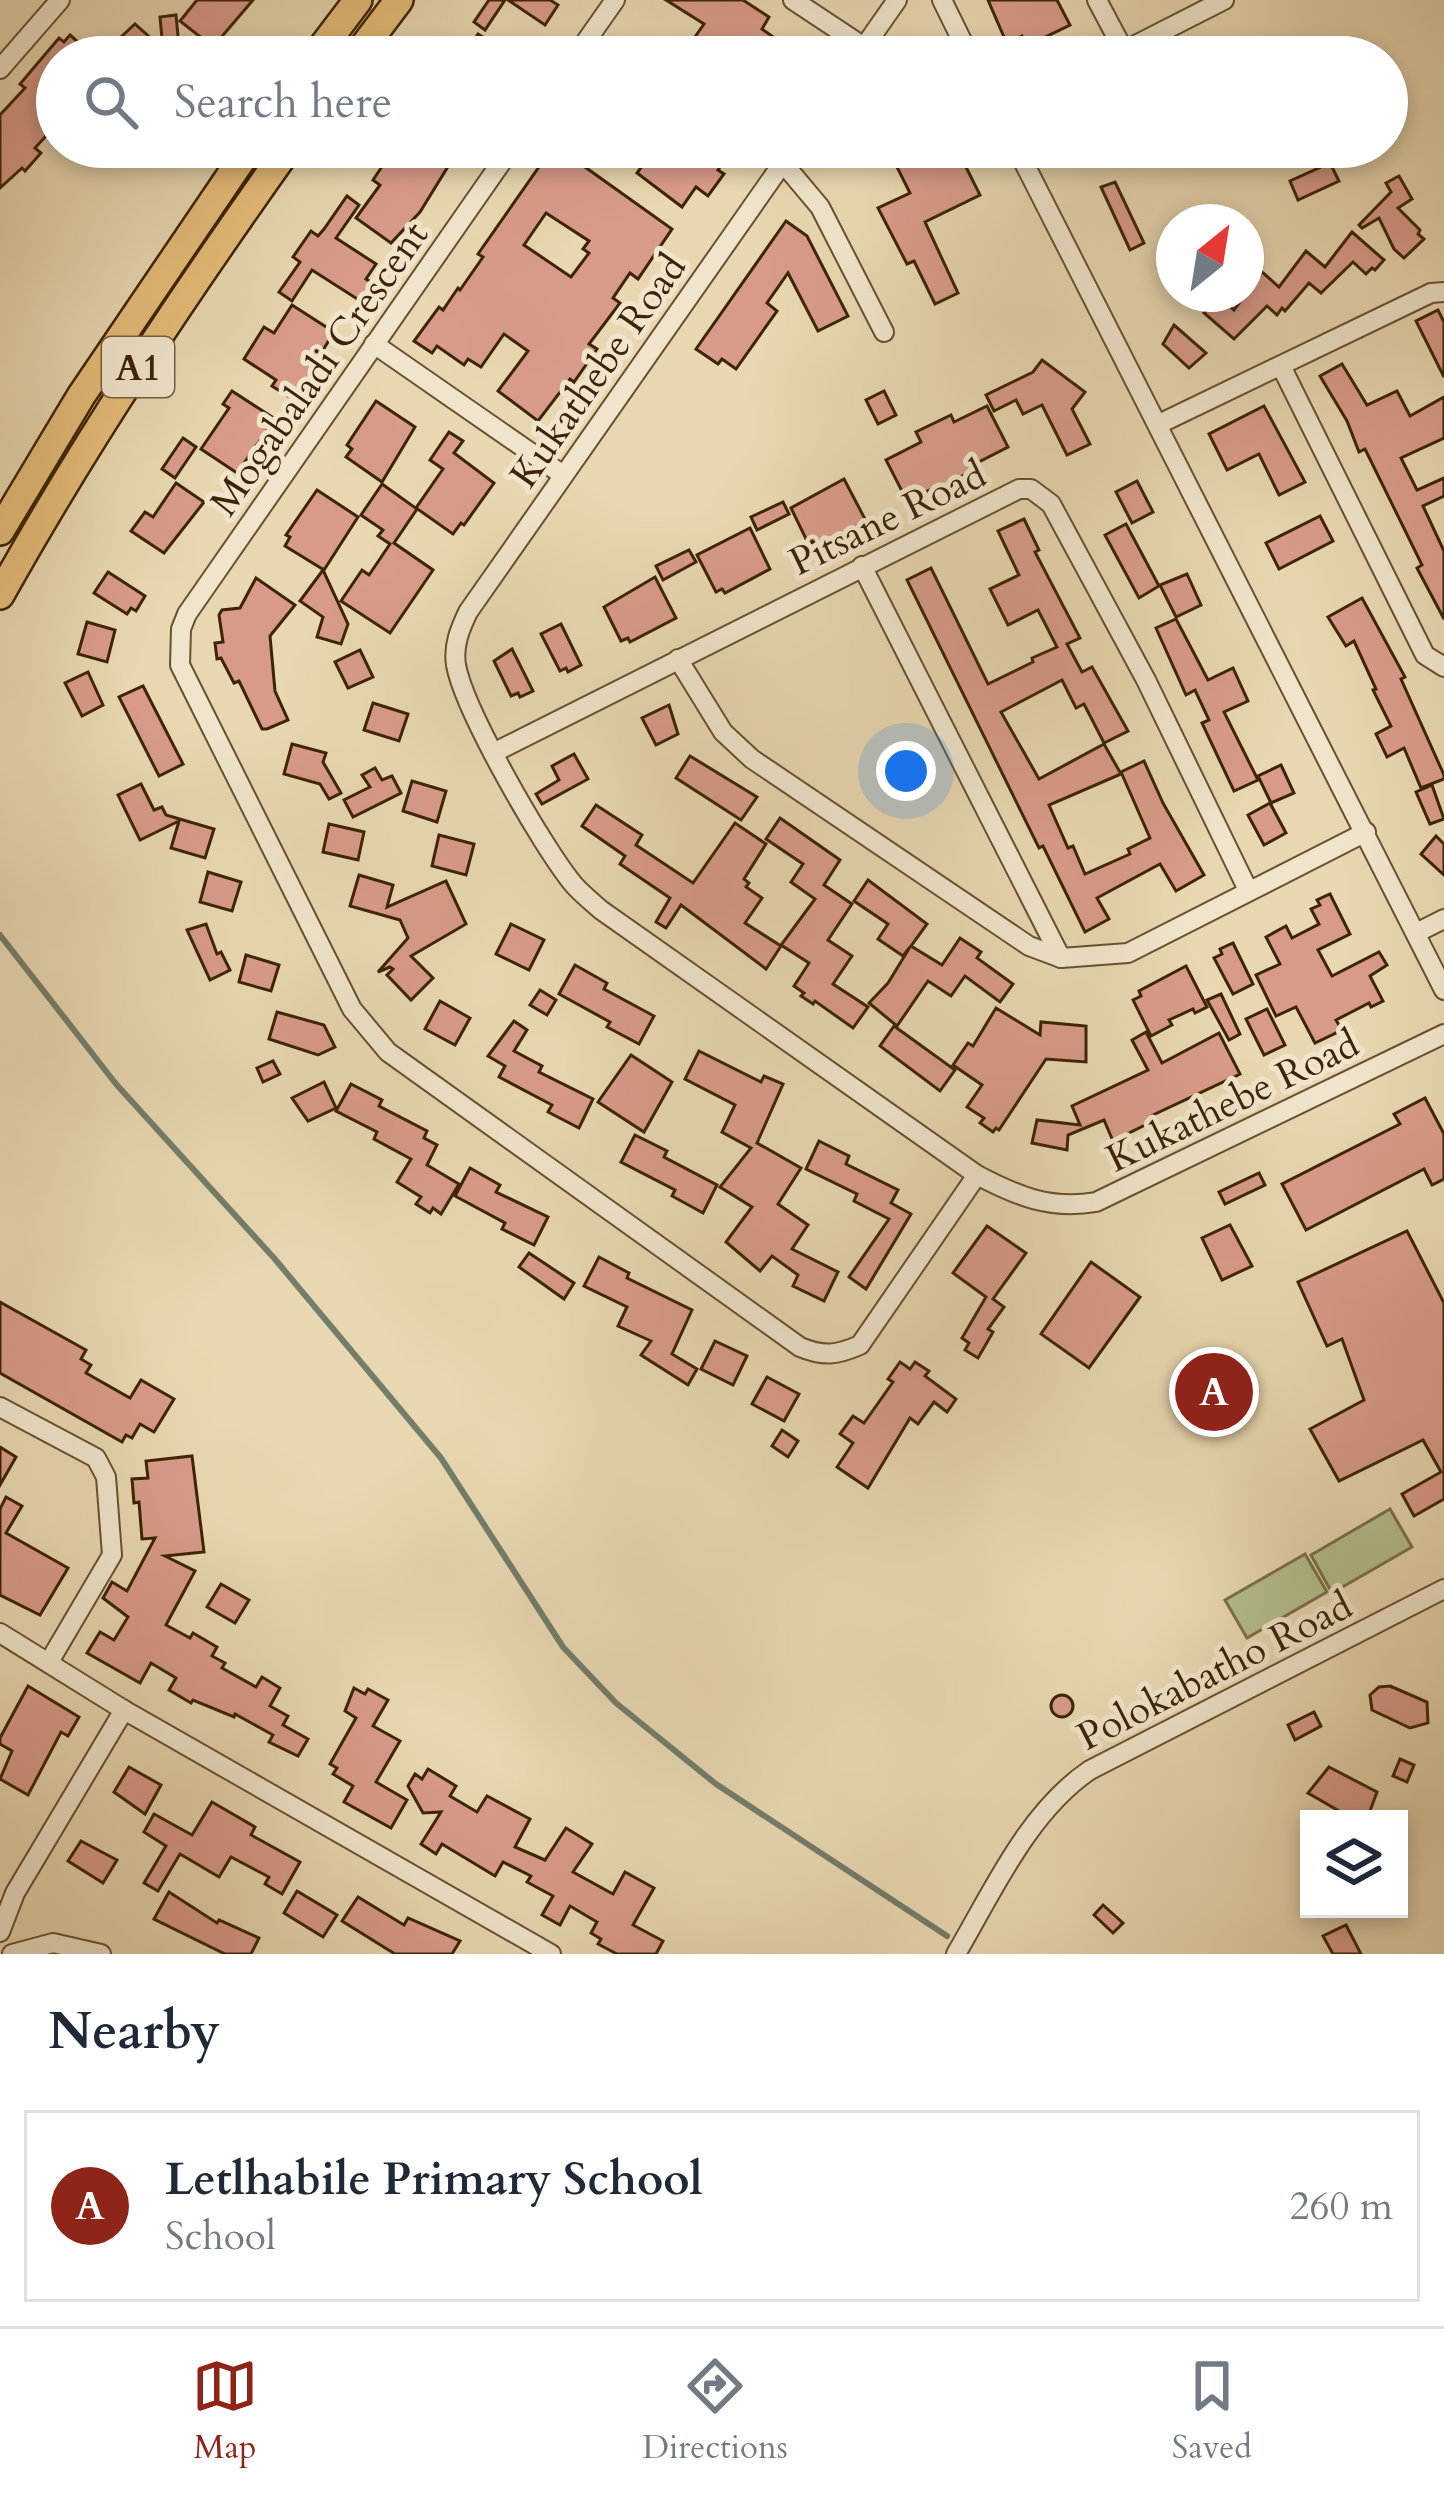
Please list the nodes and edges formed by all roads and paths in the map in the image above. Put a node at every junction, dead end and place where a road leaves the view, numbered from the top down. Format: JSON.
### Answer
{"nodes":[{"id":1,"x":60,"y":0,"type":"edge"},
{"id":2,"x":358,"y":0,"type":"edge"},
{"id":3,"x":399,"y":0,"type":"edge"},
{"id":4,"x":615,"y":0,"type":"edge"},
{"id":5,"x":793,"y":0,"type":"edge"},
{"id":6,"x":897,"y":0,"type":"edge"},
{"id":7,"x":942,"y":0,"type":"edge"},
{"id":8,"x":1097,"y":0,"type":"edge"},
{"id":9,"x":1224,"y":0,"type":"edge"},
{"id":10,"x":331,"y":36,"type":"edge"},
{"id":11,"x":372,"y":36,"type":"edge"},
{"id":12,"x":590,"y":36,"type":"edge"},
{"id":13,"x":840,"y":36,"type":"edge"},
{"id":14,"x":872,"y":36,"type":"edge"},
{"id":15,"x":960,"y":36,"type":"edge"},
{"id":16,"x":1111,"y":36,"type":"edge"},
{"id":17,"x":1153,"y":36,"type":"edge"},
{"id":18,"x":0,"y":68,"type":"edge"},
{"id":19,"x":236,"y":168,"type":"edge"},
{"id":20,"x":274,"y":168,"type":"edge"},
{"id":21,"x":497,"y":168,"type":"edge"},
{"id":22,"x":780,"y":168,"type":"edge"},
{"id":23,"x":797,"y":168,"type":"edge"},
{"id":24,"x":1027,"y":168,"type":"edge"},
{"id":25,"x":1444,"y":292,"type":"edge"},
{"id":26,"x":884,"y":332,"type":"dead end"},
{"id":27,"x":374,"y":344,"type":"junction"},
{"id":28,"x":1281,"y":366,"type":"junction"},
{"id":29,"x":1159,"y":424,"type":"junction"},
{"id":30,"x":563,"y":475,"type":"junction"},
{"id":31,"x":0,"y":531,"type":"edge"},
{"id":32,"x":862,"y":566,"type":"junction"},
{"id":33,"x":0,"y":595,"type":"edge"},
{"id":34,"x":678,"y":659,"type":"junction"},
{"id":35,"x":1444,"y":667,"type":"edge"},
{"id":36,"x":494,"y":753,"type":"junction"},
{"id":37,"x":1366,"y":832,"type":"junction"},
{"id":38,"x":1248,"y":890,"type":"junction"},
{"id":39,"x":1444,"y":919,"type":"edge"},
{"id":40,"x":1416,"y":933,"type":"junction"},
{"id":41,"x":1061,"y":958,"type":"junction"},
{"id":42,"x":1444,"y":990,"type":"edge"},
{"id":43,"x":1444,"y":1034,"type":"edge"},
{"id":44,"x":977,"y":1175,"type":"junction"},
{"id":45,"x":0,"y":1407,"type":"edge"},
{"id":46,"x":1444,"y":1589,"type":"edge"},
{"id":47,"x":0,"y":1633,"type":"edge"},
{"id":48,"x":49,"y":1662,"type":"junction"},
{"id":49,"x":124,"y":1710,"type":"junction"},
{"id":50,"x":0,"y":1932,"type":"edge"},
{"id":51,"x":12,"y":1954,"type":"edge"},
{"id":52,"x":101,"y":1954,"type":"edge"},
{"id":53,"x":551,"y":1954,"type":"edge"},
{"id":54,"x":956,"y":1954,"type":"edge"}],
"edges":[{"from":1,"to":18,"type":"street"},
{"from":2,"to":10,"type":"highway"},
{"from":3,"to":11,"type":"highway"},
{"from":4,"to":12,"type":"street"},
{"from":5,"to":13,"type":"street"},
{"from":6,"to":14,"type":"street"},
{"from":7,"to":15,"type":"street"},
{"from":8,"to":16,"type":"street"},
{"from":9,"to":17,"type":"street"},
{"from":19,"to":31,"type":"highway","number":"A1"},
{"from":20,"to":33,"type":"highway","number":"A1"},
{"from":21,"to":27,"type":"street","name":"Mogabaladi Crescent"},
{"from":22,"to":30,"type":"street","name":"Kukathebe Road"},
{"from":23,"to":26,"type":"street"},
{"from":24,"to":29,"type":"street"},
{"from":25,"to":28,"type":"street"},
{"from":27,"to":30,"type":"street"},
{"from":27,"to":44,"type":"street","name":"Mogabaladi Crescent"},
{"from":28,"to":29,"type":"street"},
{"from":28,"to":35,"type":"street"},
{"from":29,"to":37,"type":"street"},
{"from":30,"to":36,"type":"street","name":"Kukathebe Road"},
{"from":32,"to":34,"type":"street","name":"Pitsane Road"},
{"from":32,"to":38,"type":"street","name":"Pitsane Road"},
{"from":32,"to":41,"type":"street"},
{"from":34,"to":36,"type":"street","name":"Pitsane Road"},
{"from":34,"to":41,"type":"street"},
{"from":36,"to":44,"type":"street"},
{"from":37,"to":38,"type":"street"},
{"from":37,"to":40,"type":"street"},
{"from":38,"to":41,"type":"street"},
{"from":39,"to":40,"type":"street"},
{"from":40,"to":42,"type":"street"},
{"from":43,"to":44,"type":"street","name":"Kukathebe Road"},
{"from":45,"to":48,"type":"street"},
{"from":46,"to":54,"type":"street","name":"Polokabatho Road"},
{"from":47,"to":48,"type":"street"},
{"from":48,"to":49,"type":"street"},
{"from":49,"to":50,"type":"street"},
{"from":49,"to":53,"type":"street"},
{"from":51,"to":52,"type":"street"}]}
